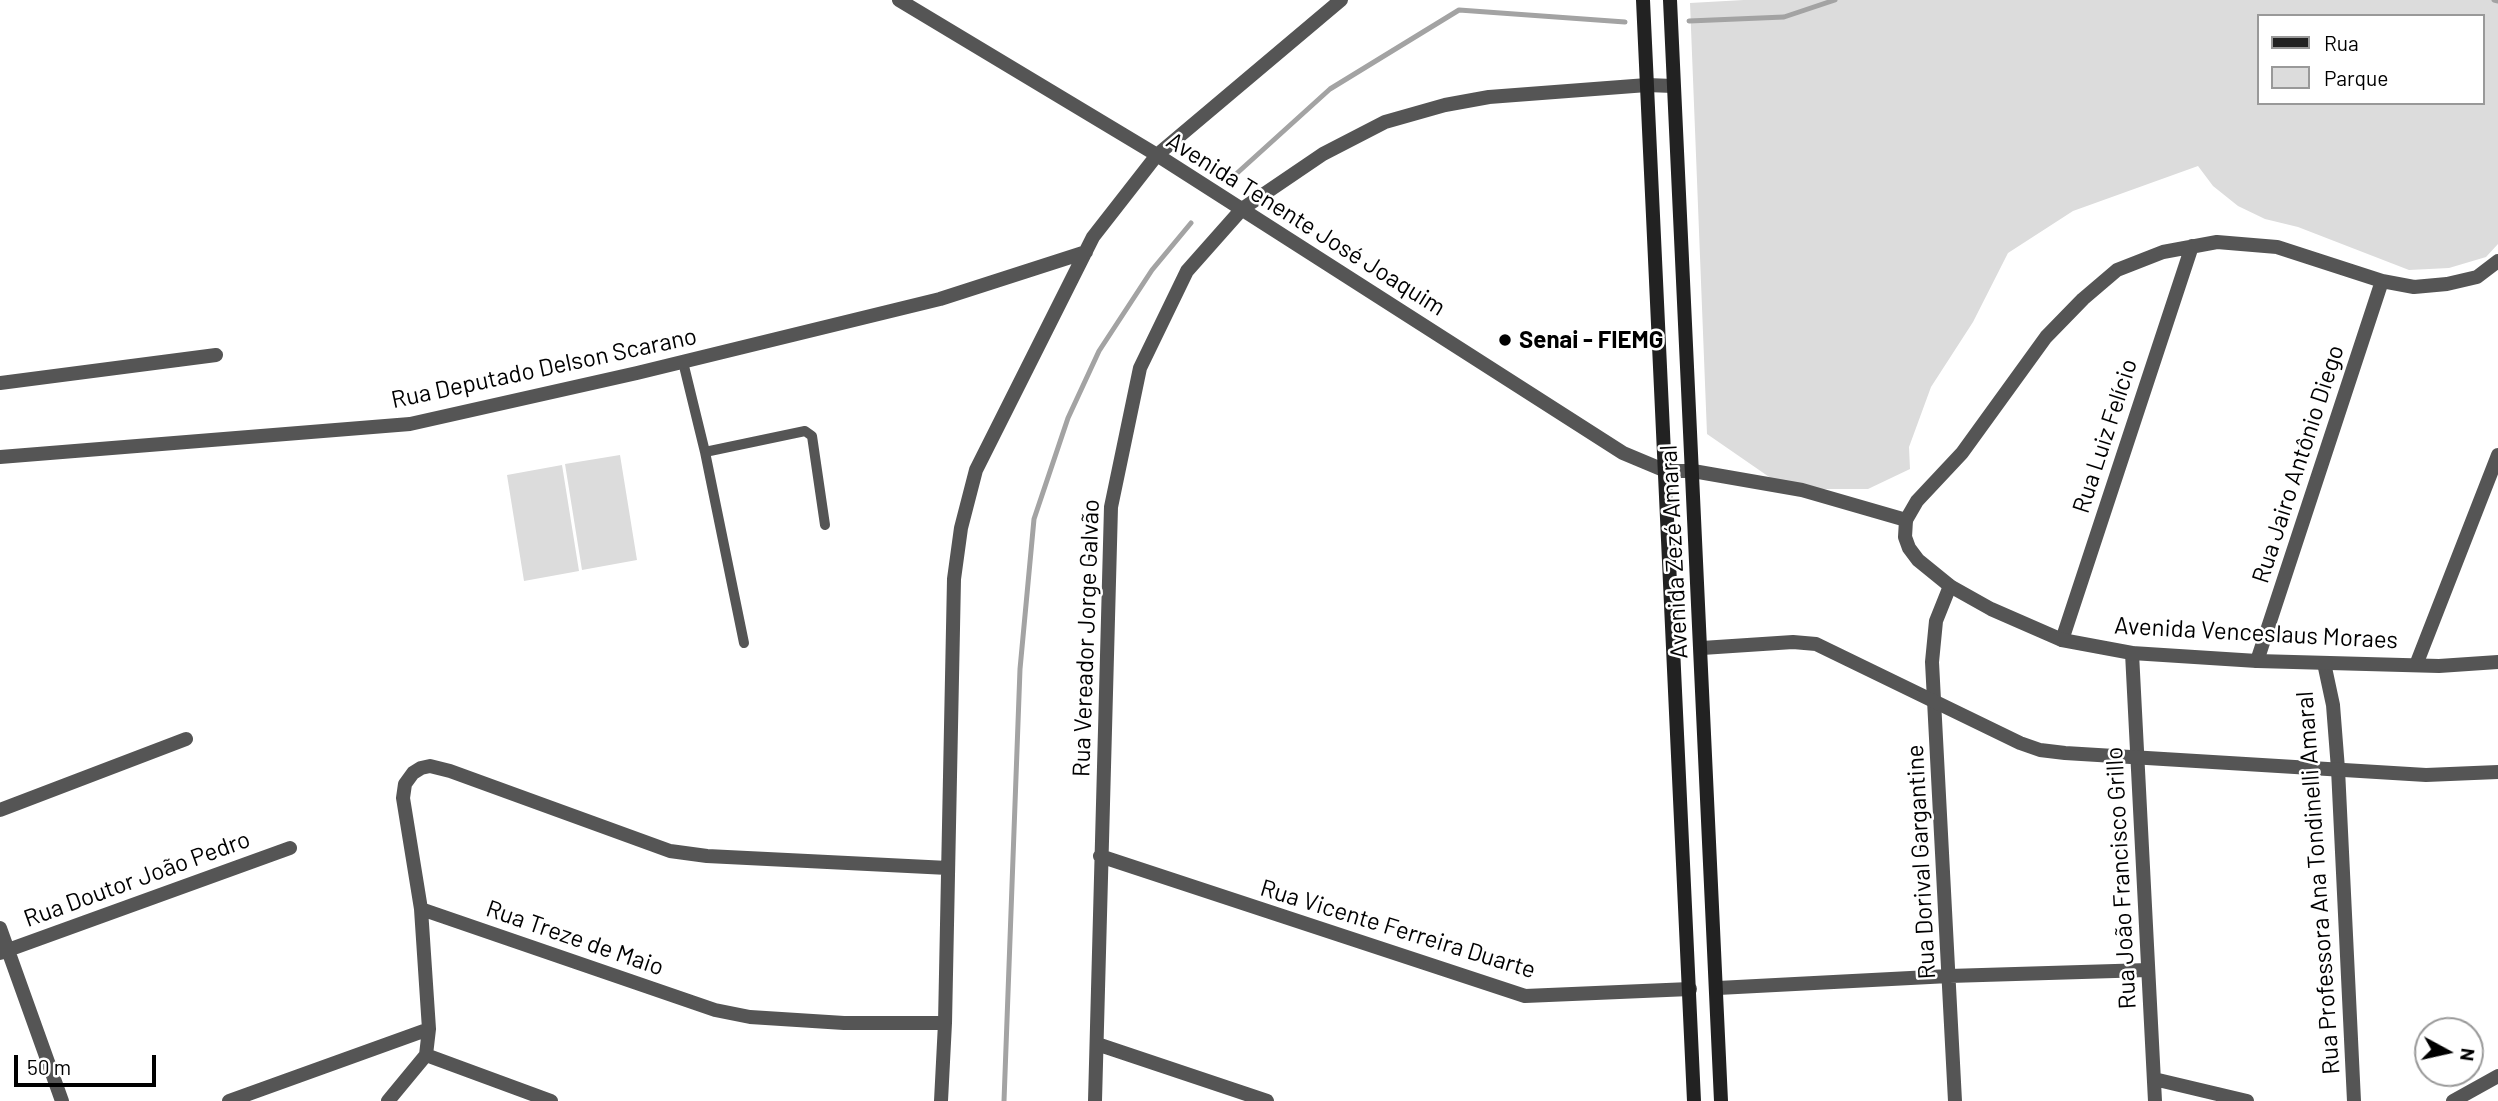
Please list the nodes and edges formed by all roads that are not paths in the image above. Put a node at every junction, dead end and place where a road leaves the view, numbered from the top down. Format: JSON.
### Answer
{"nodes":[{"id":1,"x":899,"y":0,"type":"edge"},
{"id":2,"x":1341,"y":0,"type":"edge"},
{"id":3,"x":1643,"y":0,"type":"edge"},
{"id":4,"x":1670,"y":0,"type":"edge"},
{"id":5,"x":1647,"y":85,"type":"junction"},
{"id":6,"x":1673,"y":86,"type":"junction"},
{"id":7,"x":1157,"y":155,"type":"junction"},
{"id":8,"x":1242,"y":209,"type":"junction"},
{"id":9,"x":2192,"y":246,"type":"junction"},
{"id":10,"x":1086,"y":252,"type":"junction"},
{"id":11,"x":2498,"y":261,"type":"edge"},
{"id":12,"x":2382,"y":281,"type":"junction"},
{"id":13,"x":216,"y":355,"type":"dead end"},
{"id":14,"x":683,"y":362,"type":"junction"},
{"id":15,"x":0,"y":383,"type":"edge"},
{"id":16,"x":705,"y":452,"type":"junction"},
{"id":17,"x":2498,"y":454,"type":"edge"},
{"id":18,"x":0,"y":457,"type":"edge"},
{"id":19,"x":1666,"y":471,"type":"junction"},
{"id":20,"x":1693,"y":471,"type":"junction"},
{"id":21,"x":1906,"y":520,"type":"junction"},
{"id":22,"x":825,"y":525,"type":"dead end"},
{"id":23,"x":1951,"y":586,"type":"junction"},
{"id":24,"x":1674,"y":637,"type":"junction"},
{"id":25,"x":2062,"y":640,"type":"junction"},
{"id":26,"x":744,"y":643,"type":"dead end"},
{"id":27,"x":1702,"y":648,"type":"junction"},
{"id":28,"x":2132,"y":653,"type":"junction"},
{"id":29,"x":2257,"y":661,"type":"junction"},
{"id":30,"x":2498,"y":662,"type":"edge"},
{"id":31,"x":2324,"y":663,"type":"junction"},
{"id":32,"x":2416,"y":665,"type":"junction"},
{"id":33,"x":1935,"y":700,"type":"junction"},
{"id":34,"x":186,"y":739,"type":"dead end"},
{"id":35,"x":2139,"y":756,"type":"junction"},
{"id":36,"x":2338,"y":769,"type":"junction"},
{"id":37,"x":2498,"y":772,"type":"edge"},
{"id":38,"x":0,"y":810,"type":"edge"},
{"id":39,"x":290,"y":848,"type":"dead end"},
{"id":40,"x":1100,"y":856,"type":"junction"},
{"id":41,"x":948,"y":868,"type":"junction"},
{"id":42,"x":421,"y":909,"type":"junction"},
{"id":43,"x":0,"y":928,"type":"edge"},
{"id":44,"x":4,"y":952,"type":"edge"},
{"id":45,"x":2148,"y":970,"type":"junction"},
{"id":46,"x":1949,"y":976,"type":"junction"},
{"id":47,"x":1718,"y":988,"type":"junction"},
{"id":48,"x":1690,"y":989,"type":"junction"},
{"id":49,"x":945,"y":1023,"type":"junction"},
{"id":50,"x":429,"y":1029,"type":"junction"},
{"id":51,"x":1097,"y":1044,"type":"junction"},
{"id":52,"x":426,"y":1055,"type":"junction"},
{"id":53,"x":2498,"y":1076,"type":"edge"},
{"id":54,"x":2154,"y":1079,"type":"junction"},
{"id":55,"x":62,"y":1101,"type":"edge"},
{"id":56,"x":229,"y":1101,"type":"edge"},
{"id":57,"x":388,"y":1101,"type":"edge"},
{"id":58,"x":551,"y":1101,"type":"edge"},
{"id":59,"x":941,"y":1101,"type":"edge"},
{"id":60,"x":1095,"y":1101,"type":"edge"},
{"id":61,"x":1267,"y":1101,"type":"edge"},
{"id":62,"x":1694,"y":1101,"type":"edge"},
{"id":63,"x":1721,"y":1101,"type":"edge"},
{"id":64,"x":1955,"y":1101,"type":"edge"},
{"id":65,"x":2155,"y":1101,"type":"edge"},
{"id":66,"x":2247,"y":1101,"type":"edge"},
{"id":67,"x":2354,"y":1101,"type":"edge"},
{"id":68,"x":2453,"y":1101,"type":"edge"}],
"edges":[{"from":1,"to":7,"type":"street","name":"Avenida Tenente José Joaquim"},
{"from":2,"to":7,"type":"street"},
{"from":3,"to":5,"type":"main road","name":"Avenida Zezé Amaral"},
{"from":4,"to":6,"type":"main road","name":"Avenida Zezé Amaral"},
{"from":5,"to":6,"type":"street","name":"Rua Vereador Jorge Galvão"},
{"from":5,"to":8,"type":"street","name":"Rua Vereador Jorge Galvão"},
{"from":5,"to":19,"type":"main road","name":"Avenida Zezé Amaral"},
{"from":6,"to":20,"type":"main road","name":"Avenida Zezé Amaral"},
{"from":7,"to":8,"type":"street","name":"Avenida Tenente José Joaquim"},
{"from":7,"to":10,"type":"street"},
{"from":8,"to":19,"type":"street","name":"Avenida Tenente José Joaquim"},
{"from":8,"to":40,"type":"street","name":"Rua Vereador Jorge Galvão"},
{"from":9,"to":12,"type":"street"},
{"from":9,"to":21,"type":"street"},
{"from":9,"to":25,"type":"street","name":"Rua Luiz Felício"},
{"from":10,"to":14,"type":"street","name":"Rua Deputado Delson Scarano"},
{"from":10,"to":41,"type":"street"},
{"from":11,"to":12,"type":"street"},
{"from":12,"to":29,"type":"street","name":"Rua Jairo Antônio Diego"},
{"from":13,"to":15,"type":"street"},
{"from":14,"to":16,"type":"lane"},
{"from":14,"to":18,"type":"street","name":"Rua Deputado Delson Scarano"},
{"from":16,"to":22,"type":"lane"},
{"from":16,"to":26,"type":"lane"},
{"from":17,"to":32,"type":"street"},
{"from":19,"to":20,"type":"street","name":"Avenida Tenente José Joaquim"},
{"from":19,"to":24,"type":"main road","name":"Avenida Zezé Amaral"},
{"from":20,"to":21,"type":"street"},
{"from":20,"to":27,"type":"main road","name":"Avenida Zezé Amaral"},
{"from":21,"to":23,"type":"street","name":"Avenida Venceslaus Moraes"},
{"from":23,"to":25,"type":"street","name":"Avenida Venceslaus Moraes"},
{"from":23,"to":33,"type":"street","name":"Rua Dorival Gargantine"},
{"from":24,"to":27,"type":"main road"},
{"from":24,"to":48,"type":"main road","name":"Avenida Zezé Amaral"},
{"from":25,"to":28,"type":"street","name":"Avenida Venceslaus Moraes"},
{"from":27,"to":33,"type":"street"},
{"from":27,"to":47,"type":"main road","name":"Avenida Zezé Amaral"},
{"from":28,"to":29,"type":"street","name":"Avenida Venceslaus Moraes"},
{"from":28,"to":35,"type":"street","name":"Rua João Francisco Grillo"},
{"from":29,"to":31,"type":"street","name":"Avenida Venceslaus Moraes"},
{"from":30,"to":32,"type":"street","name":"Avenida Venceslaus Moraes"},
{"from":31,"to":32,"type":"street","name":"Avenida Venceslaus Moraes"},
{"from":31,"to":36,"type":"street","name":"Rua Professora Ana Tondinelli Amaral"},
{"from":33,"to":35,"type":"street"},
{"from":33,"to":46,"type":"street","name":"Rua Dorival Gargantine"},
{"from":34,"to":38,"type":"street"},
{"from":35,"to":36,"type":"street"},
{"from":35,"to":45,"type":"street","name":"Rua João Francisco Grillo"},
{"from":36,"to":37,"type":"street"},
{"from":36,"to":67,"type":"street","name":"Rua Professora Ana Tondinelli Amaral"},
{"from":39,"to":44,"type":"street","name":"Rua Doutor João Pedro"},
{"from":40,"to":48,"type":"street","name":"Rua Vicente Ferreira Duarte"},
{"from":40,"to":51,"type":"street","name":"Rua Vereador Jorge Galvão"},
{"from":41,"to":42,"type":"street"},
{"from":41,"to":49,"type":"street"},
{"from":42,"to":49,"type":"street","name":"Rua Treze de Maio"},
{"from":42,"to":50,"type":"street"},
{"from":43,"to":44,"type":"street"},
{"from":44,"to":55,"type":"street"},
{"from":45,"to":46,"type":"street"},
{"from":45,"to":54,"type":"street","name":"Rua João Francisco Grillo"},
{"from":46,"to":47,"type":"street"},
{"from":46,"to":64,"type":"street","name":"Rua Dorival Gargantine"},
{"from":47,"to":63,"type":"main road","name":"Avenida Zezé Amaral"},
{"from":48,"to":62,"type":"main road","name":"Avenida Zezé Amaral"},
{"from":49,"to":59,"type":"street"},
{"from":50,"to":52,"type":"street"},
{"from":50,"to":56,"type":"street"},
{"from":51,"to":60,"type":"street","name":"Rua Vereador Jorge Galvão"},
{"from":51,"to":61,"type":"street"},
{"from":52,"to":57,"type":"street"},
{"from":52,"to":58,"type":"street"},
{"from":53,"to":68,"type":"street"},
{"from":54,"to":65,"type":"street","name":"Rua João Francisco Grillo"},
{"from":54,"to":66,"type":"street"}]}
